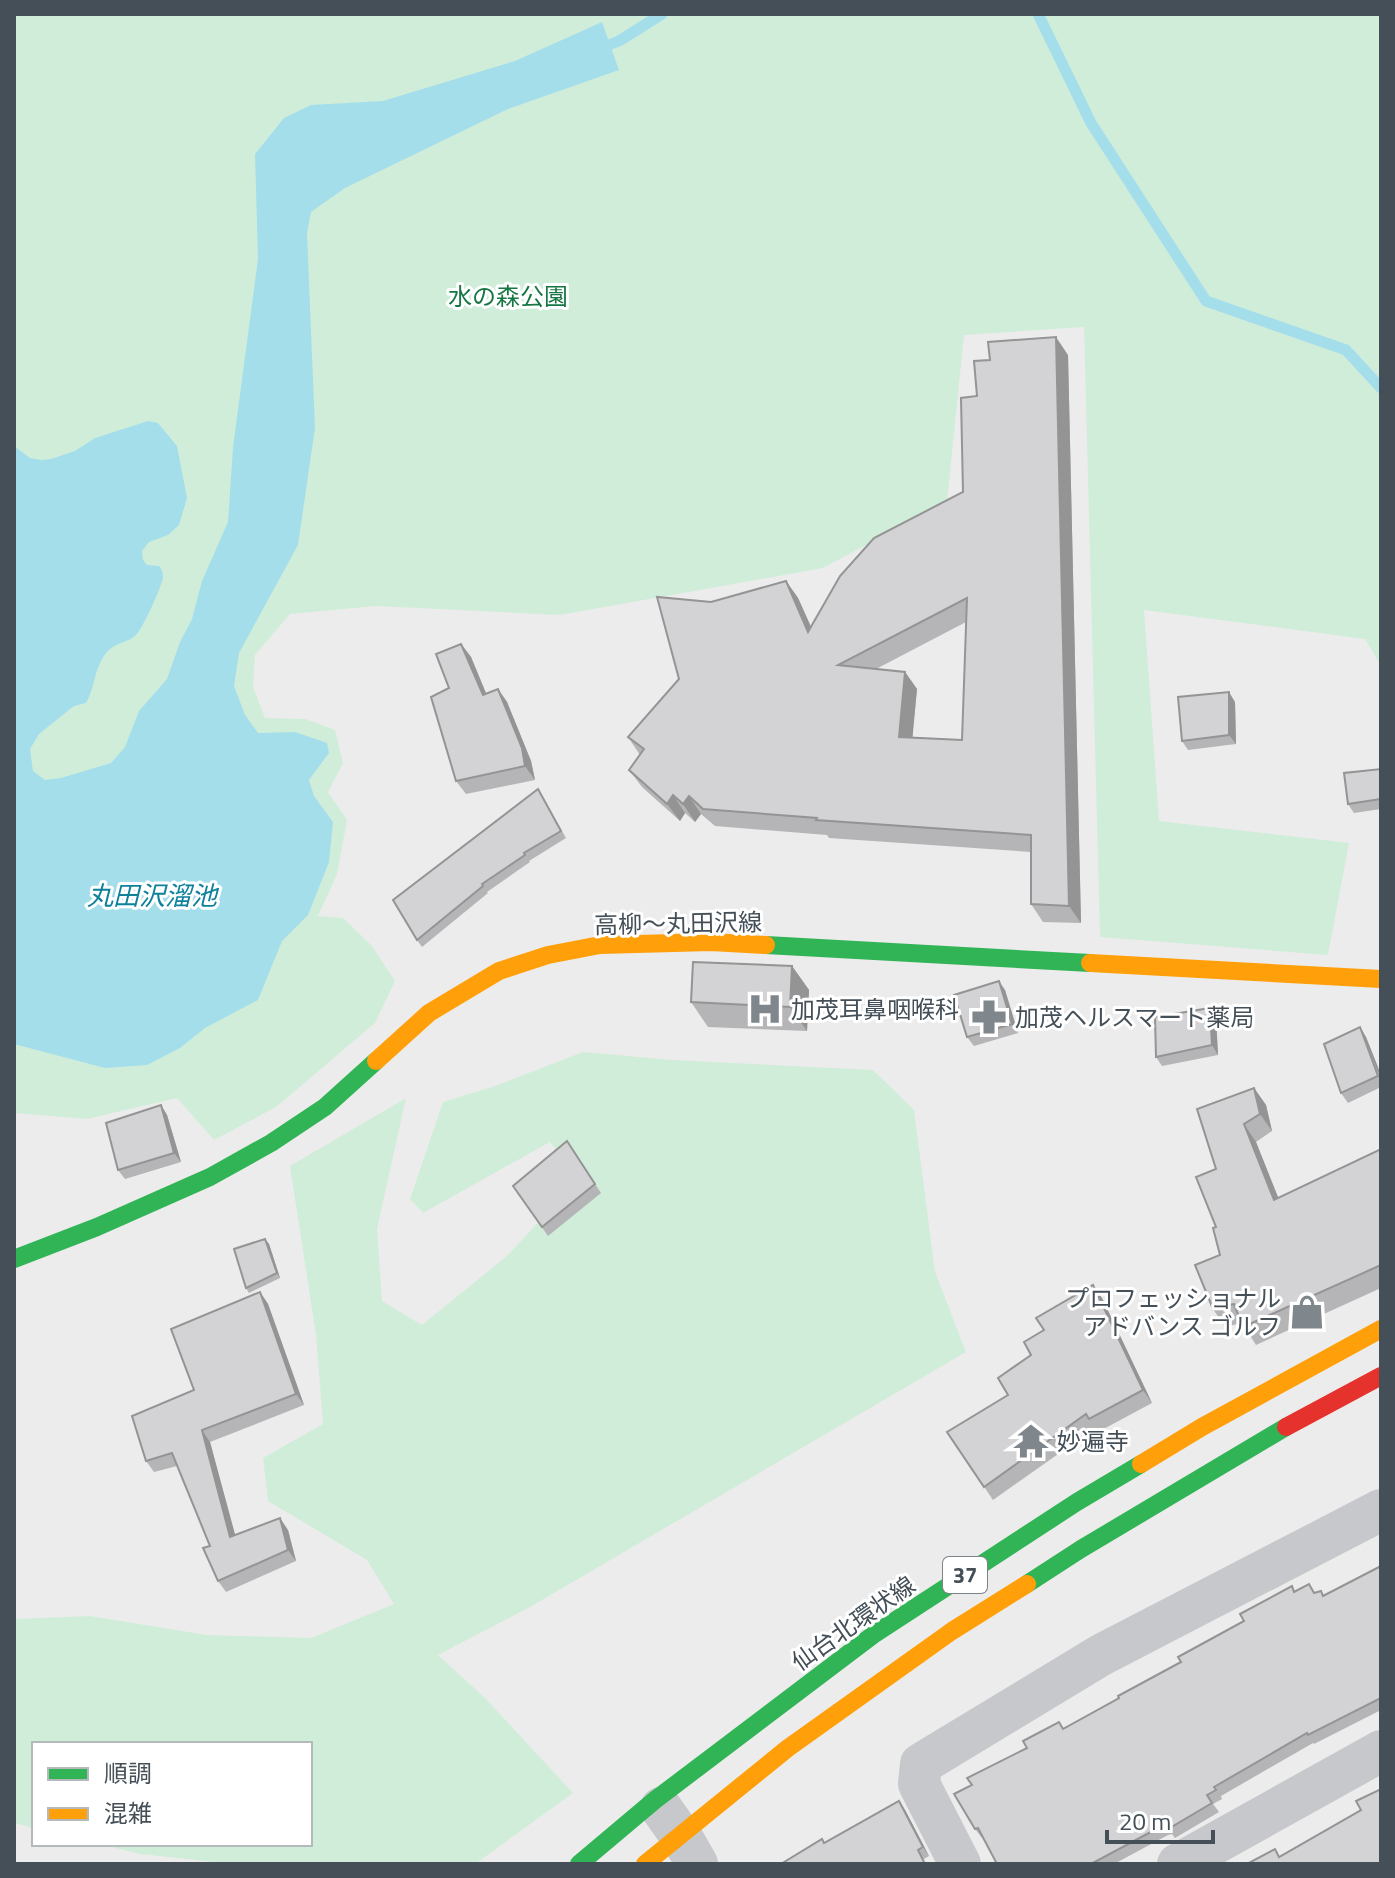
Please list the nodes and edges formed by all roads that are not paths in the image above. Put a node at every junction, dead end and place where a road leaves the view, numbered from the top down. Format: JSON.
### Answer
{"nodes":[{"id":1,"x":1381,"y":979,"type":"edge"},
{"id":2,"x":14,"y":1259,"type":"edge"},
{"id":3,"x":1381,"y":1329,"type":"edge"},
{"id":4,"x":1381,"y":1376,"type":"edge"},
{"id":5,"x":1381,"y":1510,"type":"edge"},
{"id":6,"x":1381,"y":1751,"type":"edge"},
{"id":7,"x":655,"y":1800,"type":"junction"},
{"id":8,"x":689,"y":1850,"type":"edge"},
{"id":9,"x":579,"y":1864,"type":"edge"},
{"id":10,"x":645,"y":1864,"type":"edge"},
{"id":11,"x":960,"y":1864,"type":"edge"},
{"id":12,"x":1178,"y":1864,"type":"edge"}],
"edges":[{"from":1,"to":2,"type":"main road","name":"高柳～丸田沢線"},
{"from":3,"to":7,"type":"main road","name":"仙台北環状線","number":"37"},
{"from":4,"to":8,"type":"main road","number":"37"},
{"from":5,"to":11,"type":"street"},
{"from":6,"to":12,"type":"street"},
{"from":7,"to":8,"type":"street"},
{"from":7,"to":9,"type":"main road","name":"仙台北環状線","number":"37"},
{"from":8,"to":10,"type":"main road","number":"37"}]}
